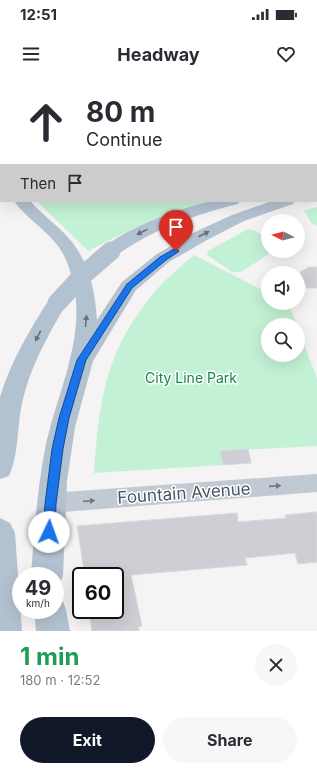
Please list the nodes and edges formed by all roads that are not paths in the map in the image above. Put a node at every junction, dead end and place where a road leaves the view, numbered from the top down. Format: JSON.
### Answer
{"nodes":[{"id":1,"x":83,"y":80,"type":"edge"},
{"id":2,"x":102,"y":80,"type":"edge"},
{"id":3,"x":23,"y":202,"type":"edge"},
{"id":4,"x":228,"y":202,"type":"edge"},
{"id":5,"x":284,"y":202,"type":"edge"},
{"id":6,"x":82,"y":360,"type":"junction"},
{"id":7,"x":0,"y":467,"type":"edge"},
{"id":8,"x":317,"y":483,"type":"edge"},
{"id":9,"x":50,"y":504,"type":"junction"},
{"id":10,"x":0,"y":533,"type":"edge"},
{"id":11,"x":47,"y":567,"type":"edge"},
{"id":12,"x":51,"y":619,"type":"edge"},
{"id":13,"x":5,"y":631,"type":"edge"},
{"id":14,"x":53,"y":631,"type":"edge"}],
"edges":[{"from":1,"to":2,"type":"street"},
{"from":6,"to":3,"type":"main road","one_way":true},
{"from":4,"to":7,"type":"main road","one_way":true,"bridge":true},
{"from":6,"to":5,"type":"main road","one_way":true},
{"from":6,"to":9,"type":"main road"},
{"from":9,"to":8,"type":"street","name":"Fountain Avenue","one_way":true},
{"from":9,"to":11,"type":"main road"},
{"from":10,"to":13,"type":"main road"},
{"from":12,"to":14,"type":"main road"}]}
